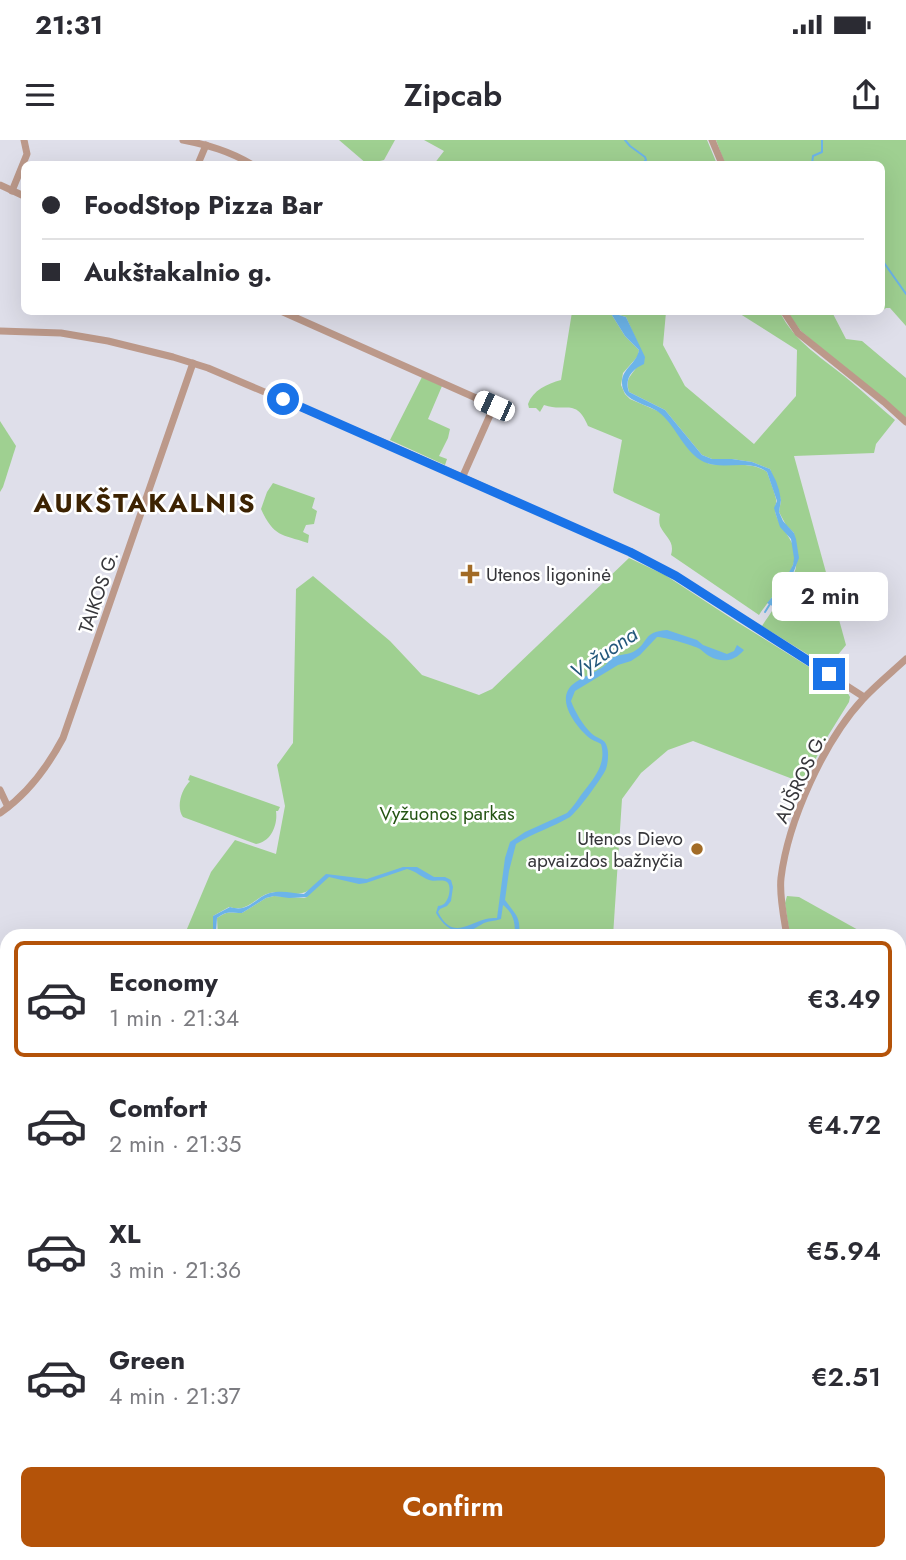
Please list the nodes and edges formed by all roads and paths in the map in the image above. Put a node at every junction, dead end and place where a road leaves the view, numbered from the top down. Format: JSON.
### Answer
{"nodes":[{"id":1,"x":24,"y":140,"type":"edge"},
{"id":2,"x":183,"y":140,"type":"edge"},
{"id":3,"x":712,"y":140,"type":"edge"},
{"id":4,"x":206,"y":145,"type":"junction"},
{"id":5,"x":24,"y":161,"type":"edge"},
{"id":6,"x":199,"y":161,"type":"edge"},
{"id":7,"x":245,"y":161,"type":"edge"},
{"id":8,"x":721,"y":161,"type":"edge"},
{"id":9,"x":21,"y":169,"type":"edge"},
{"id":10,"x":0,"y":185,"type":"edge"},
{"id":11,"x":12,"y":191,"type":"junction"},
{"id":12,"x":21,"y":195,"type":"edge"},
{"id":13,"x":290,"y":315,"type":"edge"},
{"id":14,"x":785,"y":315,"type":"edge"},
{"id":15,"x":0,"y":331,"type":"edge"},
{"id":16,"x":193,"y":363,"type":"junction"},
{"id":17,"x":906,"y":422,"type":"edge"},
{"id":18,"x":462,"y":478,"type":"junction"},
{"id":19,"x":904,"y":664,"type":"edge"},
{"id":20,"x":864,"y":698,"type":"junction"},
{"id":21,"x":0,"y":790,"type":"edge"},
{"id":22,"x":8,"y":807,"type":"junction"},
{"id":23,"x":0,"y":813,"type":"edge"},
{"id":24,"x":786,"y":929,"type":"edge"}],
"edges":[{"from":1,"to":5,"type":"street"},
{"from":2,"to":4,"type":"street"},
{"from":3,"to":8,"type":"street"},
{"from":4,"to":6,"type":"street"},
{"from":4,"to":7,"type":"street"},
{"from":9,"to":11,"type":"street"},
{"from":10,"to":11,"type":"street"},
{"from":11,"to":12,"type":"street"},
{"from":13,"to":18,"type":"street"},
{"from":14,"to":17,"type":"street"},
{"from":15,"to":16,"type":"street"},
{"from":16,"to":18,"type":"street"},
{"from":16,"to":22,"type":"street","name":"TAIKOS G."},
{"from":18,"to":20,"type":"street"},
{"from":19,"to":20,"type":"street","name":"AUŠROS G."},
{"from":20,"to":24,"type":"street","name":"AUŠROS G."},
{"from":21,"to":22,"type":"street"},
{"from":22,"to":23,"type":"street","name":"TAIKOS G."}]}
